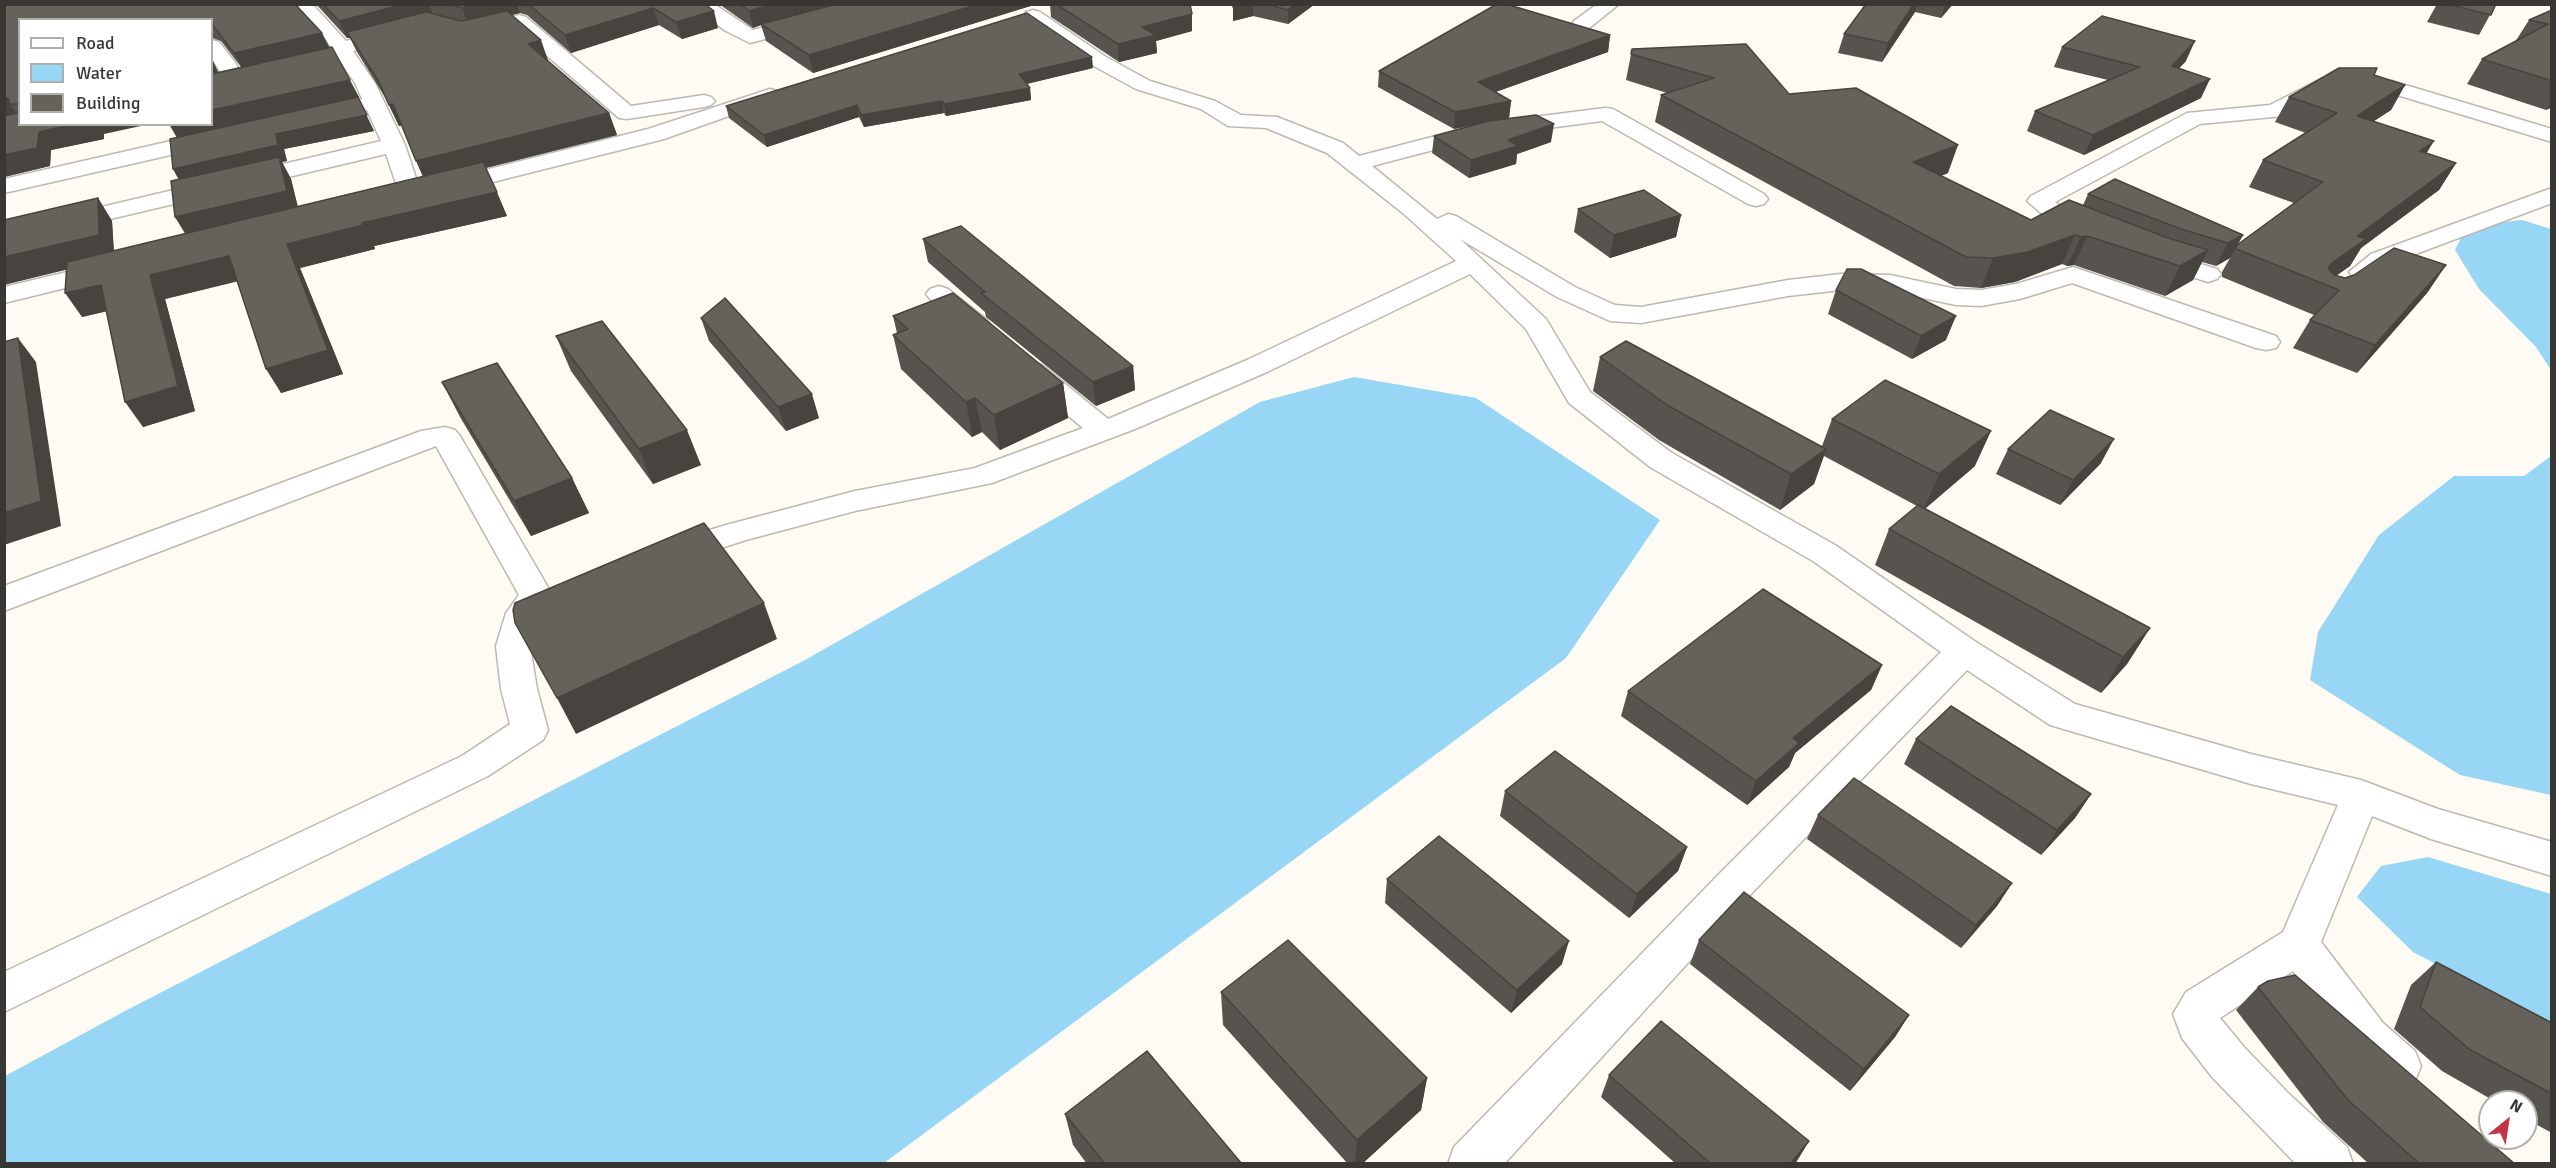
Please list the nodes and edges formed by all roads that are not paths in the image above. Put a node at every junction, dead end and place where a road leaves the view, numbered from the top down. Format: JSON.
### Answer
{"nodes":[{"id":1,"x":296,"y":4,"type":"edge"},
{"id":2,"x":701,"y":4,"type":"edge"},
{"id":3,"x":876,"y":4,"type":"edge"},
{"id":4,"x":1610,"y":4,"type":"edge"},
{"id":5,"x":1034,"y":15,"type":"edge"},
{"id":6,"x":1581,"y":25,"type":"edge"},
{"id":7,"x":413,"y":29,"type":"edge"},
{"id":8,"x":469,"y":33,"type":"edge"},
{"id":9,"x":213,"y":47,"type":"edge"},
{"id":10,"x":343,"y":52,"type":"junction"},
{"id":11,"x":323,"y":60,"type":"edge"},
{"id":12,"x":258,"y":76,"type":"edge"},
{"id":13,"x":792,"y":88,"type":"edge"},
{"id":14,"x":759,"y":98,"type":"junction"},
{"id":15,"x":375,"y":102,"type":"junction"},
{"id":16,"x":294,"y":120,"type":"edge"},
{"id":17,"x":236,"y":134,"type":"edge"},
{"id":18,"x":2552,"y":136,"type":"edge"},
{"id":19,"x":394,"y":145,"type":"junction"},
{"id":20,"x":1355,"y":164,"type":"junction"},
{"id":21,"x":4,"y":186,"type":"edge"},
{"id":22,"x":2552,"y":195,"type":"edge"},
{"id":23,"x":1756,"y":199,"type":"dead end"},
{"id":24,"x":1412,"y":208,"type":"junction"},
{"id":25,"x":2514,"y":209,"type":"junction"},
{"id":26,"x":2552,"y":221,"type":"edge"},
{"id":27,"x":4,"y":237,"type":"edge"},
{"id":28,"x":2111,"y":240,"type":"edge"},
{"id":29,"x":2132,"y":248,"type":"edge"},
{"id":30,"x":1473,"y":262,"type":"junction"},
{"id":31,"x":132,"y":264,"type":"edge"},
{"id":32,"x":2208,"y":274,"type":"edge"},
{"id":33,"x":2345,"y":284,"type":"edge"},
{"id":34,"x":939,"y":294,"type":"dead end"},
{"id":35,"x":4,"y":296,"type":"edge"},
{"id":36,"x":2266,"y":342,"type":"dead end"},
{"id":37,"x":1104,"y":431,"type":"junction"},
{"id":38,"x":651,"y":560,"type":"edge"},
{"id":39,"x":4,"y":599,"type":"edge"},
{"id":40,"x":1964,"y":651,"type":"junction"},
{"id":41,"x":2361,"y":795,"type":"junction"},
{"id":42,"x":2552,"y":859,"type":"edge"},
{"id":43,"x":2299,"y":945,"type":"junction"},
{"id":44,"x":4,"y":993,"type":"edge"},
{"id":45,"x":2428,"y":1092,"type":"edge"},
{"id":46,"x":1471,"y":1164,"type":"edge"},
{"id":47,"x":2330,"y":1164,"type":"edge"}],
"edges":[{"from":1,"to":10,"type":"street"},
{"from":2,"to":3,"type":"street"},
{"from":4,"to":6,"type":"street"},
{"from":5,"to":20,"type":"street"},
{"from":7,"to":10,"type":"street"},
{"from":8,"to":14,"type":"street"},
{"from":9,"to":12,"type":"street"},
{"from":10,"to":11,"type":"street"},
{"from":10,"to":15,"type":"street"},
{"from":13,"to":14,"type":"street"},
{"from":14,"to":19,"type":"street"},
{"from":15,"to":16,"type":"street"},
{"from":15,"to":19,"type":"street"},
{"from":17,"to":21,"type":"street"},
{"from":18,"to":28,"type":"street"},
{"from":19,"to":27,"type":"street"},
{"from":20,"to":23,"type":"street"},
{"from":20,"to":24,"type":"street"},
{"from":22,"to":25,"type":"street"},
{"from":24,"to":30,"type":"street"},
{"from":24,"to":36,"type":"street"},
{"from":25,"to":26,"type":"street"},
{"from":25,"to":33,"type":"street"},
{"from":29,"to":32,"type":"street"},
{"from":30,"to":37,"type":"street"},
{"from":30,"to":40,"type":"street"},
{"from":31,"to":35,"type":"street"},
{"from":34,"to":37,"type":"street"},
{"from":37,"to":38,"type":"street"},
{"from":39,"to":44,"type":"street"},
{"from":40,"to":41,"type":"street"},
{"from":40,"to":46,"type":"street"},
{"from":41,"to":42,"type":"street"},
{"from":41,"to":43,"type":"street"},
{"from":43,"to":45,"type":"street"},
{"from":43,"to":47,"type":"street"}]}
